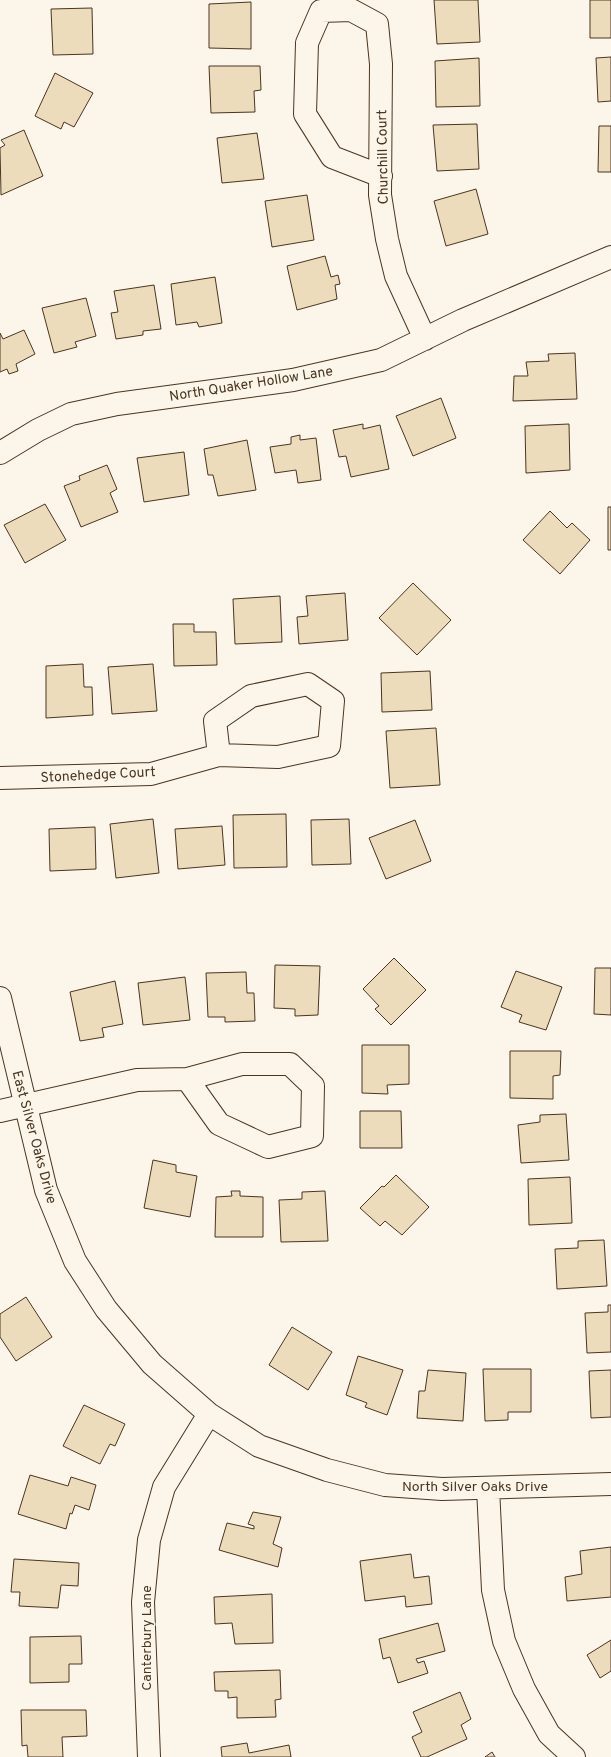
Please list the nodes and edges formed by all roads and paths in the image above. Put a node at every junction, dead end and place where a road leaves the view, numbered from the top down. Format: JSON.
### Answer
{"nodes":[{"id":1,"x":380,"y":176,"type":"junction"},
{"id":2,"x":611,"y":257,"type":"edge"},
{"id":3,"x":425,"y":338,"type":"junction"},
{"id":4,"x":0,"y":453,"type":"edge"},
{"id":5,"x":219,"y":755,"type":"junction"},
{"id":6,"x":0,"y":778,"type":"edge"},
{"id":7,"x":0,"y":998,"type":"edge"},
{"id":8,"x":187,"y":1079,"type":"junction"},
{"id":9,"x":26,"y":1106,"type":"junction"},
{"id":10,"x":0,"y":1111,"type":"edge"},
{"id":11,"x":209,"y":1414,"type":"junction"},
{"id":12,"x":611,"y":1484,"type":"edge"},
{"id":13,"x":488,"y":1488,"type":"junction"},
{"id":14,"x":149,"y":1757,"type":"edge"},
{"id":15,"x":574,"y":1757,"type":"edge"}],
"edges":[{"from":1,"to":1,"type":"street","name":"Churchill Court"},
{"from":1,"to":3,"type":"street","name":"Churchill Court"},
{"from":2,"to":3,"type":"street","name":"North Quaker Hollow Lane"},
{"from":3,"to":4,"type":"street","name":"North Quaker Hollow Lane"},
{"from":5,"to":5,"type":"street","name":"Stonehedge Court"},
{"from":5,"to":6,"type":"street","name":"Stonehedge Court"},
{"from":7,"to":9,"type":"street","name":"East Silver Oaks Drive"},
{"from":8,"to":8,"type":"street"},
{"from":8,"to":9,"type":"street"},
{"from":9,"to":10,"type":"street"},
{"from":9,"to":11,"type":"street","name":"East Silver Oaks Drive"},
{"from":11,"to":13,"type":"street","name":"North Silver Oaks Drive"},
{"from":11,"to":14,"type":"street","name":"Canterbury Lane"},
{"from":12,"to":13,"type":"street","name":"North Silver Oaks Drive"},
{"from":13,"to":15,"type":"street"}]}
